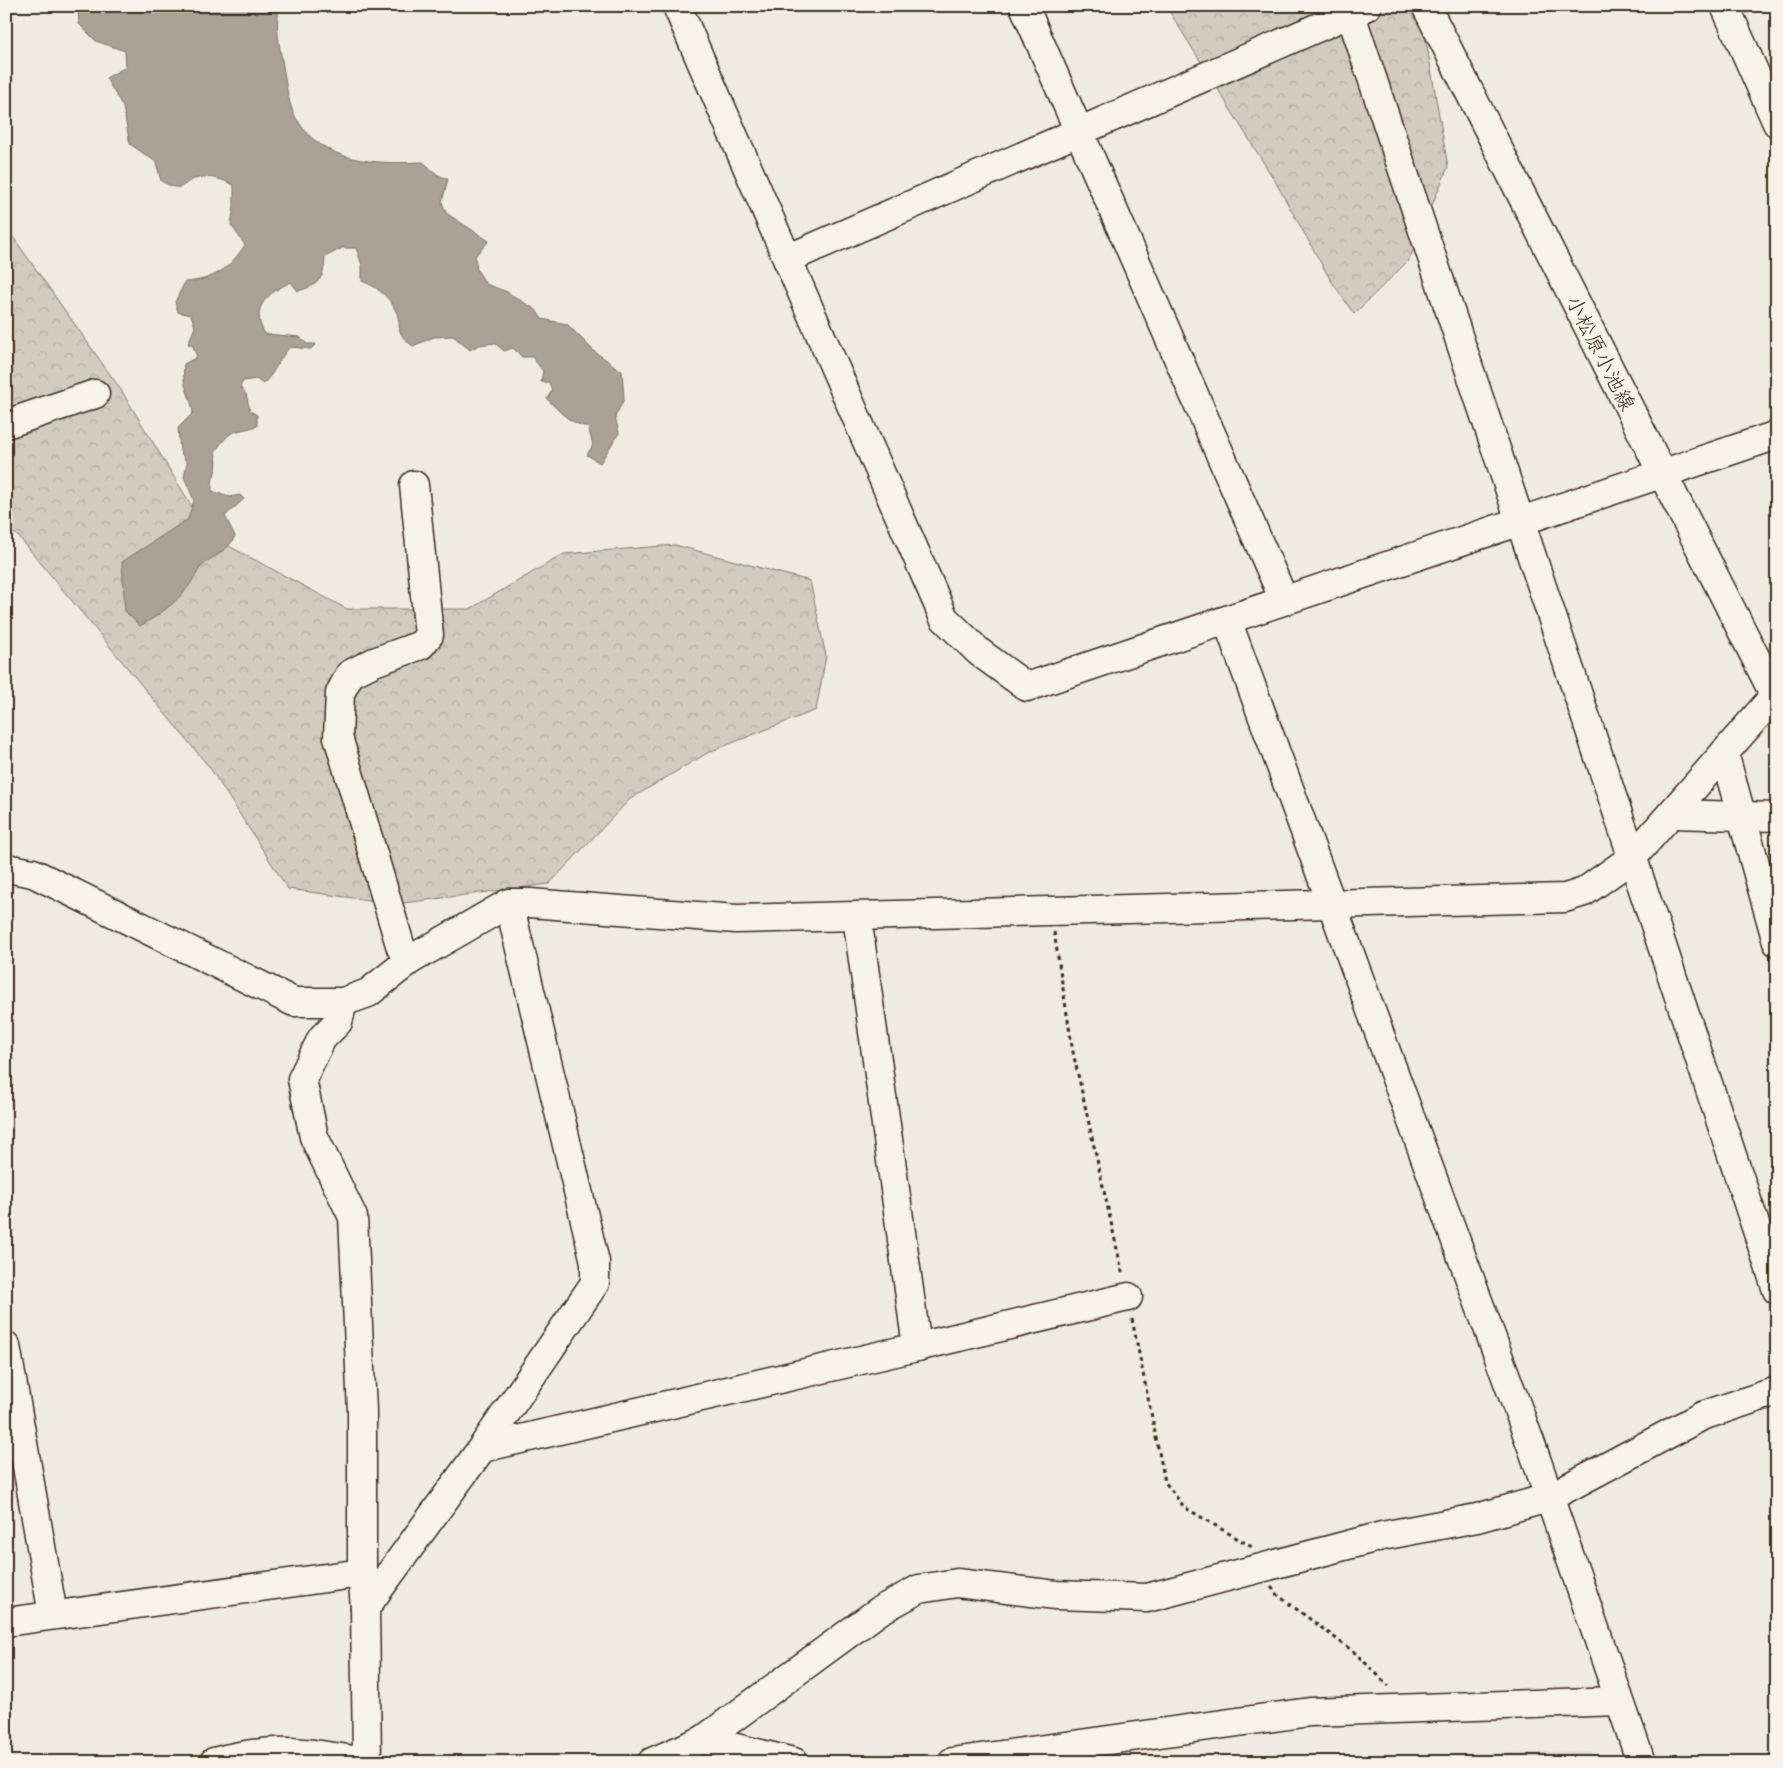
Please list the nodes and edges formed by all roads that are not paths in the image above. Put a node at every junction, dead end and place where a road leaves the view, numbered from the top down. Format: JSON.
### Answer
{"nodes":[{"id":1,"x":677,"y":6,"type":"edge"},
{"id":2,"x":1024,"y":6,"type":"edge"},
{"id":3,"x":1426,"y":6,"type":"edge"},
{"id":4,"x":1725,"y":6,"type":"edge"},
{"id":5,"x":1355,"y":8,"type":"edge"},
{"id":6,"x":1777,"y":123,"type":"edge"},
{"id":7,"x":1079,"y":132,"type":"junction"},
{"id":8,"x":787,"y":259,"type":"junction"},
{"id":9,"x":94,"y":394,"type":"dead end"},
{"id":10,"x":6,"y":424,"type":"edge"},
{"id":11,"x":1777,"y":434,"type":"edge"},
{"id":12,"x":1662,"y":472,"type":"junction"},
{"id":13,"x":414,"y":485,"type":"dead end"},
{"id":14,"x":1519,"y":520,"type":"junction"},
{"id":15,"x":1284,"y":600,"type":"junction"},
{"id":16,"x":1227,"y":620,"type":"junction"},
{"id":17,"x":1776,"y":697,"type":"edge"},
{"id":18,"x":1724,"y":753,"type":"junction"},
{"id":19,"x":1671,"y":814,"type":"junction"},
{"id":20,"x":1740,"y":816,"type":"junction"},
{"id":21,"x":1777,"y":817,"type":"edge"},
{"id":22,"x":1632,"y":858,"type":"junction"},
{"id":23,"x":6,"y":868,"type":"edge"},
{"id":24,"x":508,"y":904,"type":"junction"},
{"id":25,"x":1332,"y":904,"type":"junction"},
{"id":26,"x":857,"y":917,"type":"junction"},
{"id":27,"x":1777,"y":942,"type":"edge"},
{"id":28,"x":410,"y":960,"type":"junction"},
{"id":29,"x":343,"y":1002,"type":"junction"},
{"id":30,"x":1777,"y":1290,"type":"edge"},
{"id":31,"x":1128,"y":1297,"type":"road end"},
{"id":32,"x":6,"y":1346,"type":"edge"},
{"id":33,"x":917,"y":1347,"type":"junction"},
{"id":34,"x":1777,"y":1391,"type":"edge"},
{"id":35,"x":482,"y":1448,"type":"junction"},
{"id":36,"x":1548,"y":1498,"type":"junction"},
{"id":37,"x":362,"y":1573,"type":"junction"},
{"id":38,"x":365,"y":1608,"type":"junction"},
{"id":39,"x":53,"y":1615,"type":"junction"},
{"id":40,"x":6,"y":1622,"type":"edge"},
{"id":41,"x":1619,"y":1701,"type":"junction"},
{"id":42,"x":717,"y":1749,"type":"edge"},
{"id":43,"x":214,"y":1762,"type":"edge"},
{"id":44,"x":363,"y":1762,"type":"edge"},
{"id":45,"x":367,"y":1762,"type":"edge"},
{"id":46,"x":652,"y":1762,"type":"edge"},
{"id":47,"x":794,"y":1762,"type":"edge"},
{"id":48,"x":952,"y":1762,"type":"edge"},
{"id":49,"x":1641,"y":1762,"type":"edge"}],
"edges":[{"from":1,"to":8,"type":"street"},
{"from":2,"to":7,"type":"street"},
{"from":3,"to":12,"type":"street","name":"小松原小池線"},
{"from":4,"to":6,"type":"street"},
{"from":5,"to":7,"type":"street"},
{"from":5,"to":14,"type":"street"},
{"from":7,"to":8,"type":"street"},
{"from":7,"to":15,"type":"street"},
{"from":8,"to":16,"type":"street"},
{"from":9,"to":10,"type":"street"},
{"from":11,"to":12,"type":"street"},
{"from":12,"to":14,"type":"street"},
{"from":12,"to":17,"type":"street","name":"小松原小池線"},
{"from":13,"to":28,"type":"street"},
{"from":14,"to":15,"type":"street"},
{"from":14,"to":22,"type":"street"},
{"from":15,"to":16,"type":"street"},
{"from":16,"to":25,"type":"street"},
{"from":17,"to":18,"type":"street"},
{"from":18,"to":19,"type":"street"},
{"from":18,"to":20,"type":"street"},
{"from":19,"to":20,"type":"street"},
{"from":19,"to":22,"type":"street"},
{"from":20,"to":21,"type":"street"},
{"from":20,"to":27,"type":"street"},
{"from":22,"to":25,"type":"street"},
{"from":22,"to":30,"type":"street"},
{"from":23,"to":29,"type":"street"},
{"from":24,"to":26,"type":"street"},
{"from":24,"to":28,"type":"street"},
{"from":24,"to":35,"type":"street"},
{"from":25,"to":26,"type":"street"},
{"from":25,"to":36,"type":"street"},
{"from":26,"to":33,"type":"street"},
{"from":28,"to":29,"type":"street"},
{"from":29,"to":37,"type":"street"},
{"from":31,"to":33,"type":"street"},
{"from":32,"to":39,"type":"street"},
{"from":33,"to":35,"type":"street"},
{"from":34,"to":36,"type":"street"},
{"from":35,"to":38,"type":"street"},
{"from":36,"to":41,"type":"street"},
{"from":36,"to":42,"type":"street"},
{"from":37,"to":38,"type":"street"},
{"from":37,"to":39,"type":"street"},
{"from":38,"to":45,"type":"street"},
{"from":39,"to":40,"type":"street"},
{"from":41,"to":48,"type":"street"},
{"from":41,"to":49,"type":"street"},
{"from":42,"to":46,"type":"street"},
{"from":42,"to":47,"type":"street"},
{"from":43,"to":44,"type":"street"}]}
